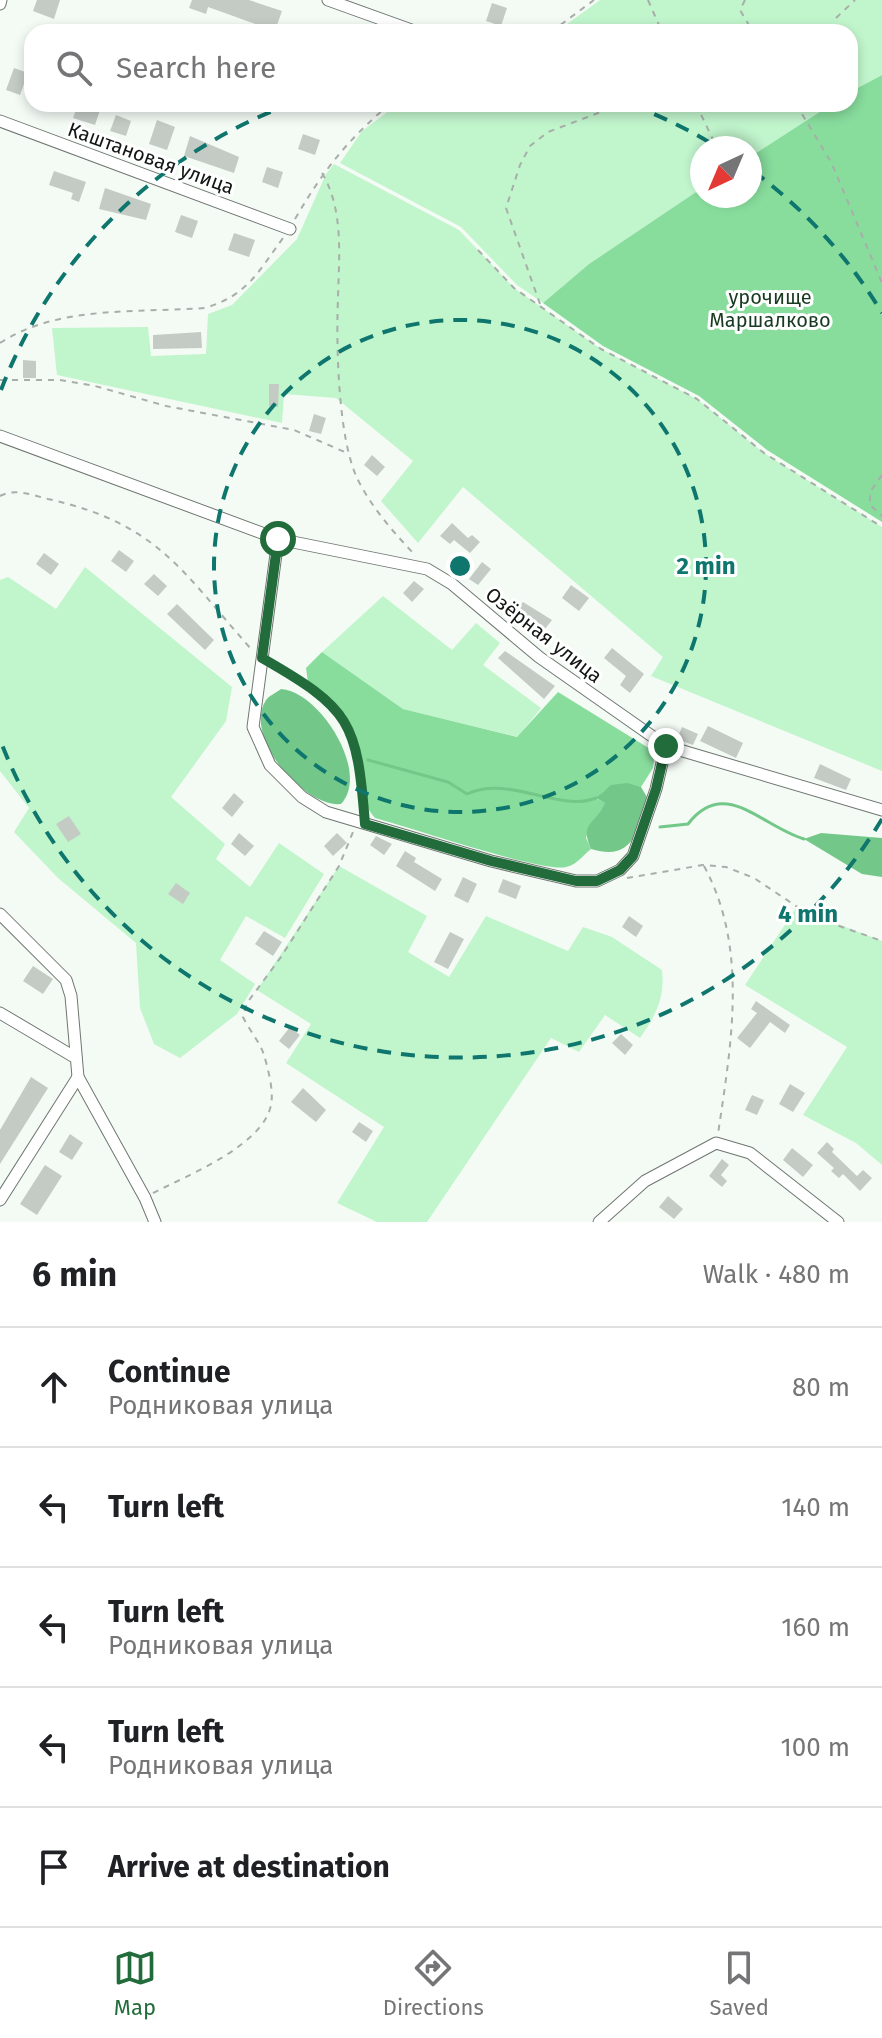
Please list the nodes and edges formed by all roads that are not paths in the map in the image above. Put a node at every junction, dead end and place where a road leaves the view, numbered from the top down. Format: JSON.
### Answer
{"nodes":[{"id":1,"x":328,"y":0,"type":"edge"},
{"id":2,"x":395,"y":24,"type":"edge"},
{"id":3,"x":0,"y":121,"type":"edge"},
{"id":4,"x":290,"y":229,"type":"road end"},
{"id":5,"x":0,"y":436,"type":"edge"},
{"id":6,"x":278,"y":539,"type":"junction"},
{"id":7,"x":666,"y":746,"type":"junction"},
{"id":8,"x":882,"y":810,"type":"edge"},
{"id":9,"x":0,"y":914,"type":"edge"},
{"id":10,"x":0,"y":1013,"type":"edge"},
{"id":11,"x":76,"y":1058,"type":"junction"},
{"id":12,"x":78,"y":1077,"type":"junction"},
{"id":13,"x":0,"y":1200,"type":"edge"},
{"id":14,"x":155,"y":1222,"type":"edge"},
{"id":15,"x":599,"y":1222,"type":"edge"},
{"id":16,"x":838,"y":1222,"type":"edge"}],
"edges":[{"from":1,"to":2,"type":"street"},
{"from":3,"to":4,"type":"street","name":"Каштановая улица"},
{"from":5,"to":6,"type":"street","name":"Озёрная улица"},
{"from":6,"to":7,"type":"street","name":"Озёрная улица"},
{"from":6,"to":7,"type":"street"},
{"from":7,"to":8,"type":"street","name":"Озёрная улица"},
{"from":9,"to":11,"type":"street"},
{"from":10,"to":11,"type":"street"},
{"from":11,"to":12,"type":"street"},
{"from":12,"to":13,"type":"street"},
{"from":12,"to":14,"type":"street"},
{"from":15,"to":16,"type":"street"}]}
